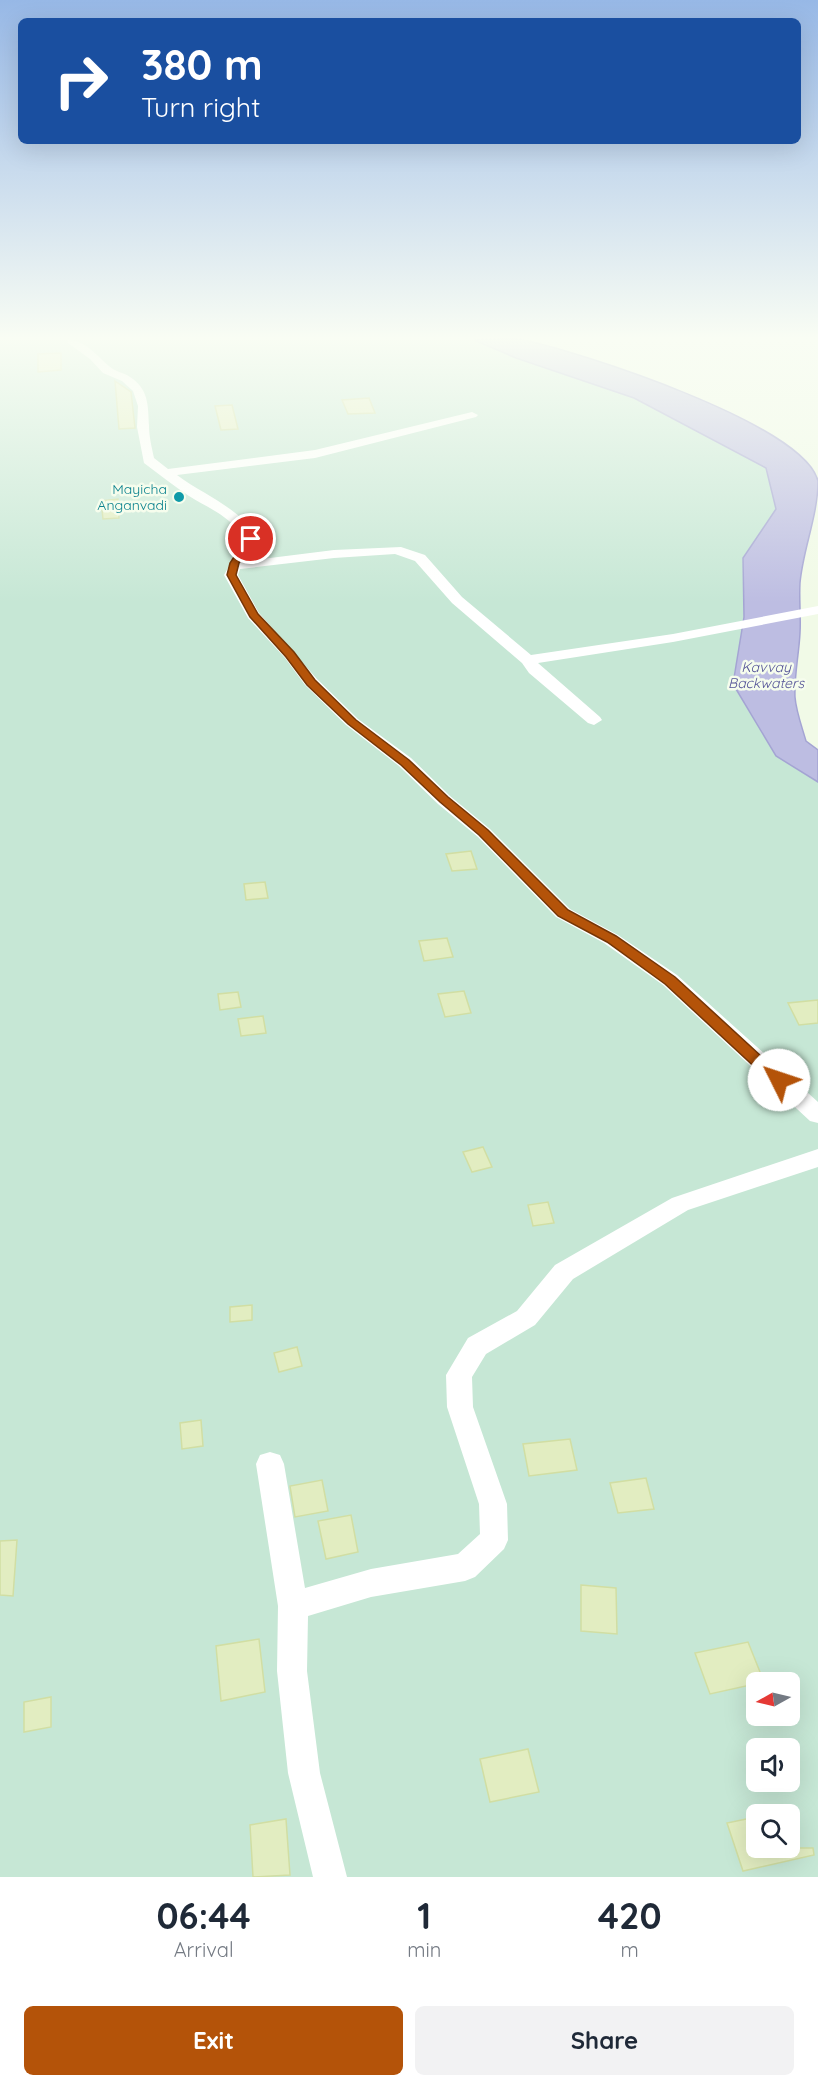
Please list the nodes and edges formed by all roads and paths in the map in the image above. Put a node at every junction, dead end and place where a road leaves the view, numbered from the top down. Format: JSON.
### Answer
{"nodes":[{"id":1,"x":143,"y":428,"type":"edge"},
{"id":2,"x":421,"y":428,"type":"edge"},
{"id":3,"x":166,"y":473,"type":"junction"},
{"id":4,"x":234,"y":566,"type":"junction"},
{"id":5,"x":818,"y":610,"type":"edge"},
{"id":6,"x":528,"y":660,"type":"junction"},
{"id":7,"x":594,"y":720,"type":"dead end"},
{"id":8,"x":818,"y":1115,"type":"edge"},
{"id":9,"x":818,"y":1158,"type":"edge"},
{"id":10,"x":270,"y":1464,"type":"dead end"},
{"id":11,"x":293,"y":1606,"type":"junction"},
{"id":12,"x":330,"y":1877,"type":"edge"}],
"edges":[{"from":1,"to":3,"type":"street"},
{"from":2,"to":3,"type":"street"},
{"from":3,"to":4,"type":"street"},
{"from":4,"to":6,"type":"street"},
{"from":4,"to":8,"type":"street"},
{"from":5,"to":6,"type":"street"},
{"from":6,"to":7,"type":"street"},
{"from":9,"to":11,"type":"street"},
{"from":10,"to":11,"type":"street"},
{"from":11,"to":12,"type":"street"}]}
